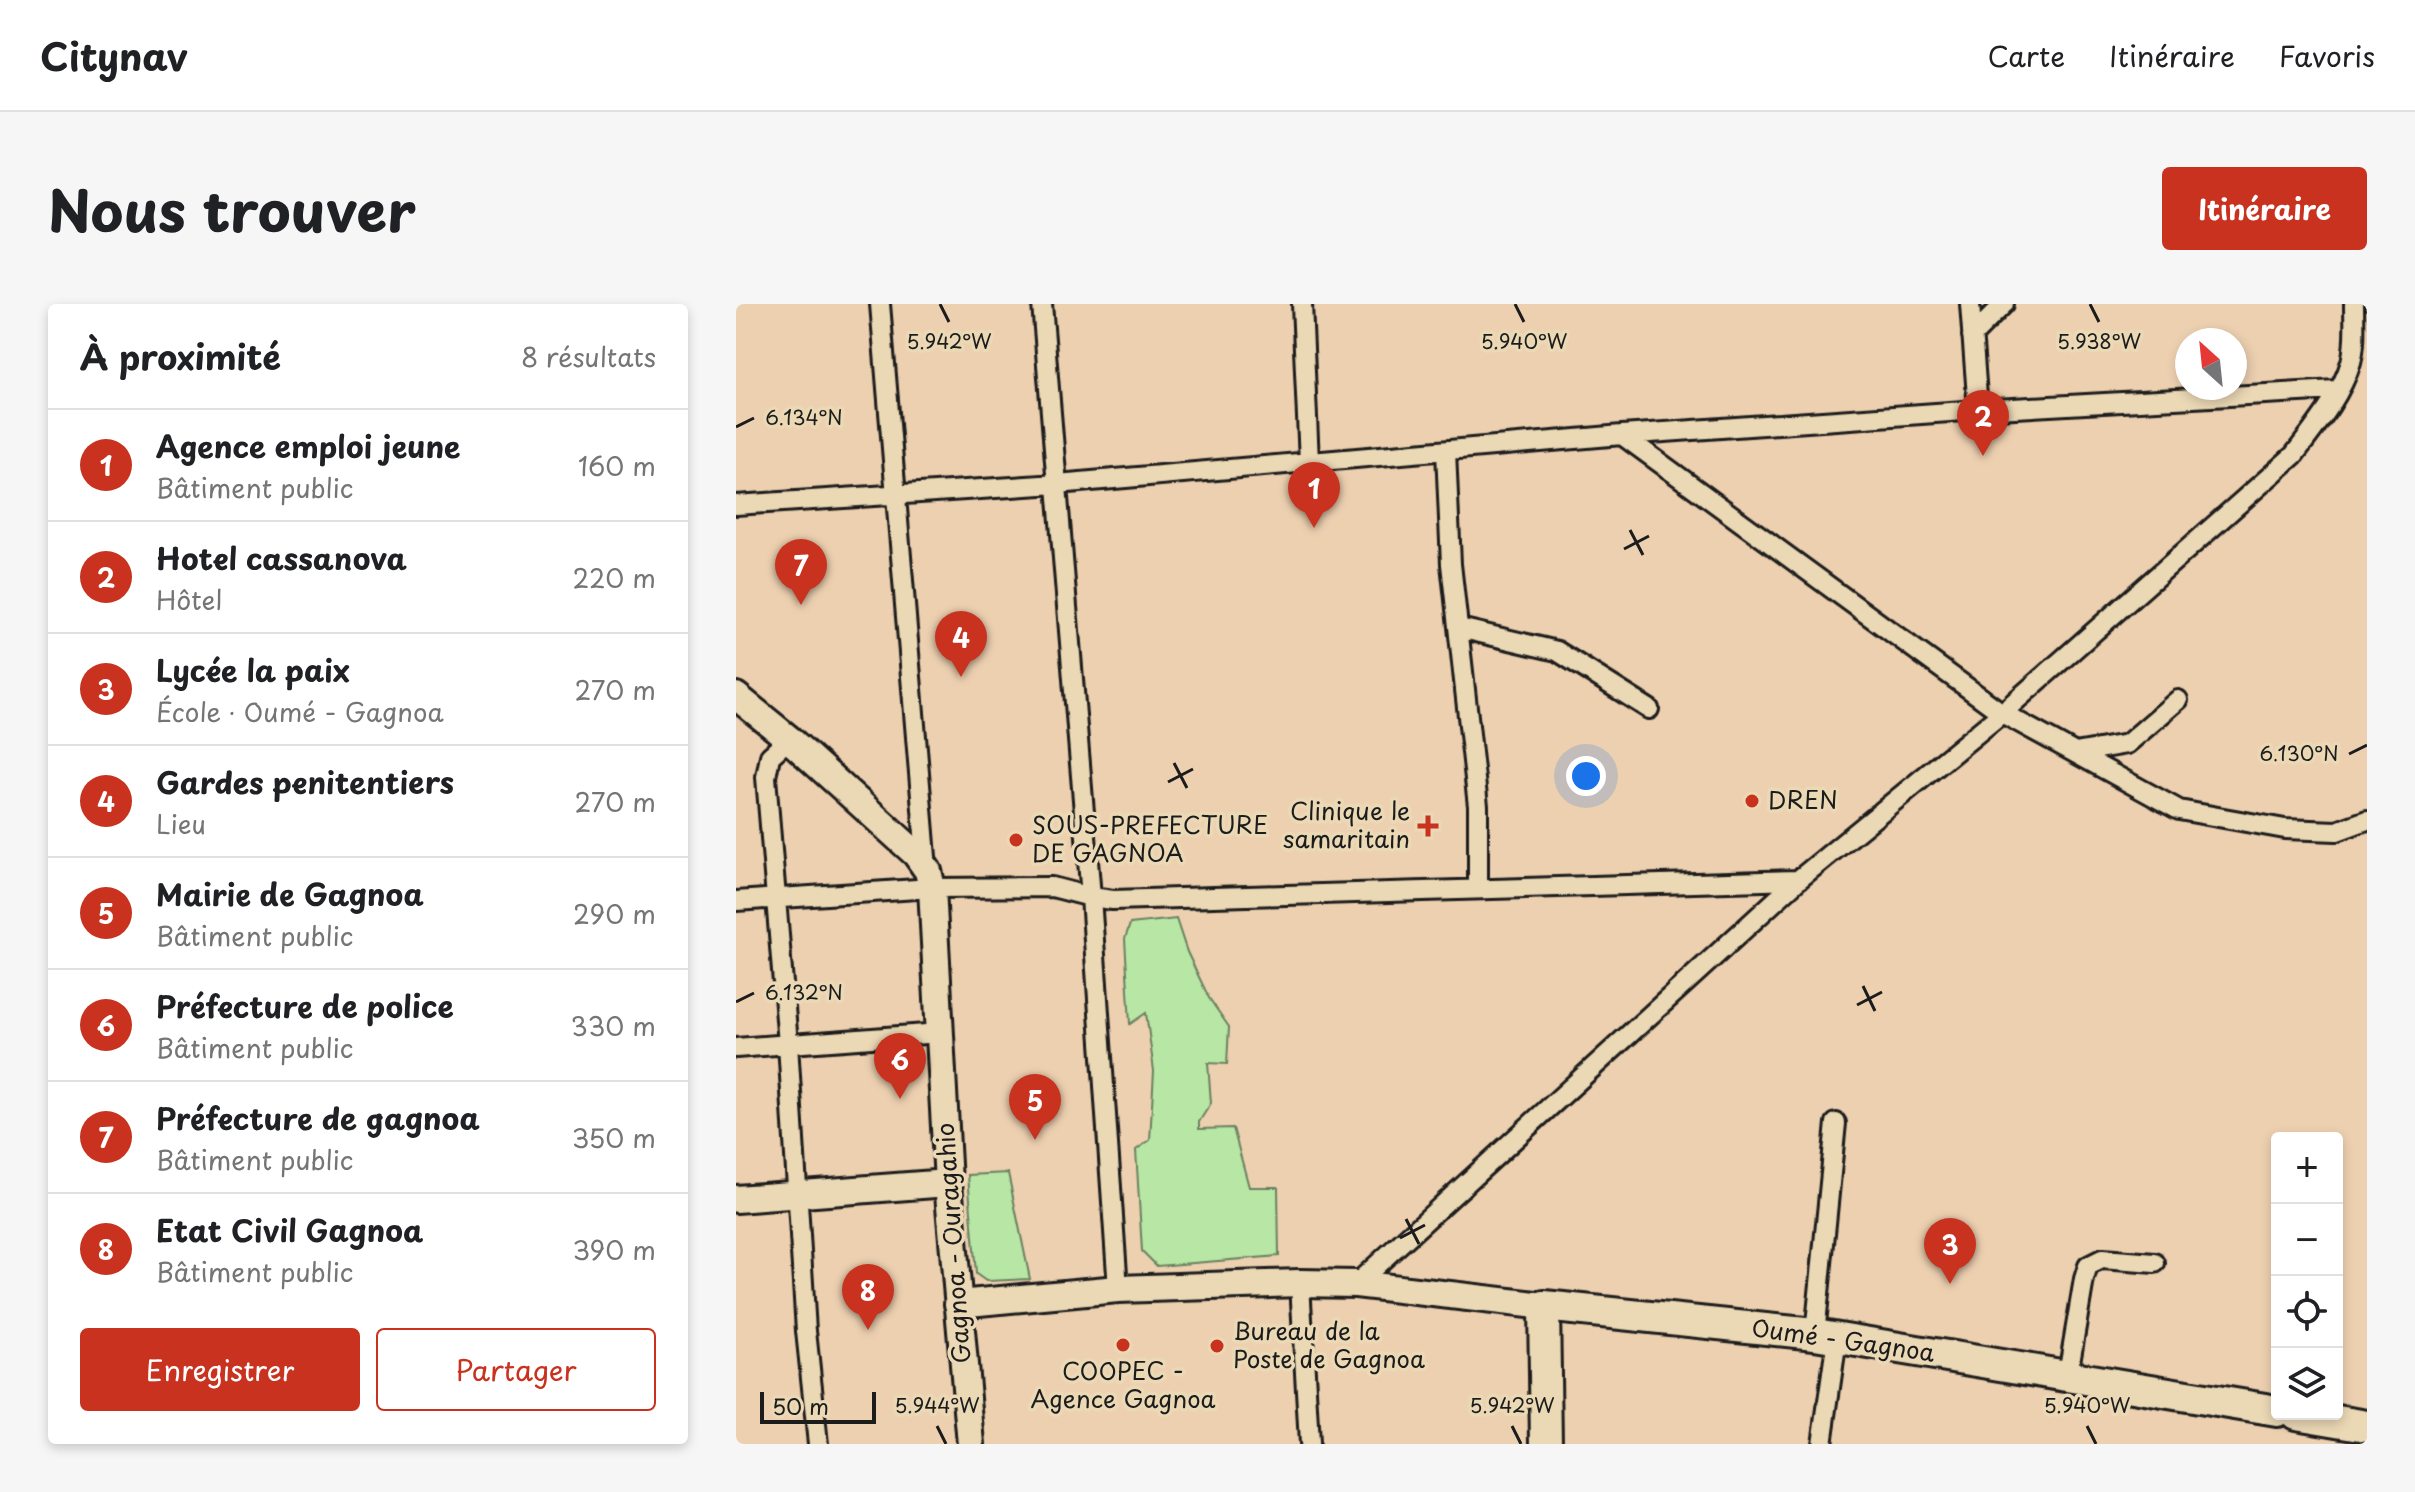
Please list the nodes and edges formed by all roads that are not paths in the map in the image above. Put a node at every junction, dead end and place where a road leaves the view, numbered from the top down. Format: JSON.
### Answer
{"nodes":[{"id":1,"x":880,"y":304,"type":"edge"},
{"id":2,"x":1042,"y":304,"type":"edge"},
{"id":3,"x":1302,"y":304,"type":"edge"},
{"id":4,"x":1970,"y":304,"type":"edge"},
{"id":5,"x":2004,"y":304,"type":"edge"},
{"id":6,"x":2354,"y":304,"type":"edge"},
{"id":7,"x":1972,"y":336,"type":"junction"},
{"id":8,"x":2337,"y":390,"type":"junction"},
{"id":9,"x":1978,"y":410,"type":"junction"},
{"id":10,"x":1622,"y":435,"type":"junction"},
{"id":11,"x":1446,"y":451,"type":"junction"},
{"id":12,"x":1309,"y":462,"type":"junction"},
{"id":13,"x":1057,"y":484,"type":"junction"},
{"id":14,"x":897,"y":495,"type":"junction"},
{"id":15,"x":736,"y":505,"type":"edge"},
{"id":16,"x":1459,"y":628,"type":"junction"},
{"id":17,"x":736,"y":696,"type":"edge"},
{"id":18,"x":2178,"y":700,"type":"dead end"},
{"id":19,"x":1649,"y":709,"type":"dead end"},
{"id":20,"x":2002,"y":713,"type":"junction"},
{"id":21,"x":789,"y":739,"type":"junction"},
{"id":22,"x":2075,"y":753,"type":"junction"},
{"id":23,"x":2367,"y":820,"type":"edge"},
{"id":24,"x":930,"y":880,"type":"junction"},
{"id":25,"x":1798,"y":880,"type":"junction"},
{"id":26,"x":1478,"y":889,"type":"junction"},
{"id":27,"x":1091,"y":897,"type":"junction"},
{"id":28,"x":776,"y":898,"type":"junction"},
{"id":29,"x":736,"y":901,"type":"edge"},
{"id":30,"x":940,"y":1033,"type":"junction"},
{"id":31,"x":788,"y":1044,"type":"junction"},
{"id":32,"x":736,"y":1048,"type":"edge"},
{"id":33,"x":1836,"y":1123,"type":"dead end"},
{"id":34,"x":948,"y":1183,"type":"junction"},
{"id":35,"x":798,"y":1194,"type":"junction"},
{"id":36,"x":736,"y":1199,"type":"edge"},
{"id":37,"x":2155,"y":1263,"type":"dead end"},
{"id":38,"x":1300,"y":1283,"type":"junction"},
{"id":39,"x":1356,"y":1284,"type":"junction"},
{"id":40,"x":1118,"y":1289,"type":"junction"},
{"id":41,"x":958,"y":1304,"type":"junction"},
{"id":42,"x":1544,"y":1306,"type":"junction"},
{"id":43,"x":1826,"y":1336,"type":"junction"},
{"id":44,"x":2068,"y":1374,"type":"junction"},
{"id":45,"x":2271,"y":1410,"type":"edge"},
{"id":46,"x":2332,"y":1420,"type":"edge"},
{"id":47,"x":2367,"y":1426,"type":"edge"},
{"id":48,"x":818,"y":1444,"type":"edge"},
{"id":49,"x":971,"y":1444,"type":"edge"},
{"id":50,"x":1309,"y":1444,"type":"edge"},
{"id":51,"x":1546,"y":1444,"type":"edge"},
{"id":52,"x":1822,"y":1444,"type":"edge"}],
"edges":[{"from":1,"to":14,"type":"street"},
{"from":2,"to":13,"type":"street"},
{"from":3,"to":12,"type":"street"},
{"from":4,"to":7,"type":"street"},
{"from":5,"to":7,"type":"street"},
{"from":6,"to":8,"type":"street"},
{"from":7,"to":9,"type":"street"},
{"from":8,"to":9,"type":"street"},
{"from":8,"to":20,"type":"street"},
{"from":9,"to":10,"type":"street"},
{"from":10,"to":11,"type":"street"},
{"from":10,"to":20,"type":"street"},
{"from":11,"to":12,"type":"street"},
{"from":11,"to":16,"type":"street"},
{"from":12,"to":13,"type":"street"},
{"from":13,"to":14,"type":"street"},
{"from":13,"to":27,"type":"street"},
{"from":14,"to":15,"type":"street"},
{"from":14,"to":24,"type":"street"},
{"from":16,"to":19,"type":"street"},
{"from":16,"to":26,"type":"street"},
{"from":17,"to":21,"type":"main road"},
{"from":18,"to":22,"type":"street"},
{"from":20,"to":22,"type":"street"},
{"from":20,"to":25,"type":"street"},
{"from":21,"to":24,"type":"main road"},
{"from":21,"to":28,"type":"street"},
{"from":22,"to":23,"type":"street"},
{"from":24,"to":27,"type":"street"},
{"from":24,"to":28,"type":"street"},
{"from":24,"to":30,"type":"main road","name":"Gagnoa - Ouragahio"},
{"from":25,"to":26,"type":"street"},
{"from":25,"to":39,"type":"street"},
{"from":26,"to":27,"type":"street"},
{"from":27,"to":40,"type":"street"},
{"from":28,"to":29,"type":"street"},
{"from":28,"to":31,"type":"street"},
{"from":30,"to":31,"type":"street"},
{"from":30,"to":34,"type":"main road","name":"Gagnoa - Ouragahio"},
{"from":31,"to":32,"type":"street"},
{"from":31,"to":35,"type":"street"},
{"from":33,"to":43,"type":"street"},
{"from":34,"to":35,"type":"main road"},
{"from":34,"to":41,"type":"main road","name":"Gagnoa - Ouragahio"},
{"from":35,"to":36,"type":"main road"},
{"from":35,"to":48,"type":"street"},
{"from":37,"to":44,"type":"street"},
{"from":38,"to":39,"type":"main road"},
{"from":38,"to":40,"type":"main road"},
{"from":38,"to":50,"type":"street"},
{"from":39,"to":42,"type":"main road"},
{"from":40,"to":41,"type":"main road"},
{"from":41,"to":49,"type":"main road","name":"Gagnoa - Ouragahio"},
{"from":42,"to":43,"type":"main road","name":"Oumé - Gagnoa"},
{"from":42,"to":51,"type":"main road"},
{"from":43,"to":44,"type":"main road","name":"Oumé - Gagnoa"},
{"from":43,"to":52,"type":"street"},
{"from":44,"to":45,"type":"main road","name":"Oumé - Gagnoa"},
{"from":46,"to":47,"type":"main road"}]}
